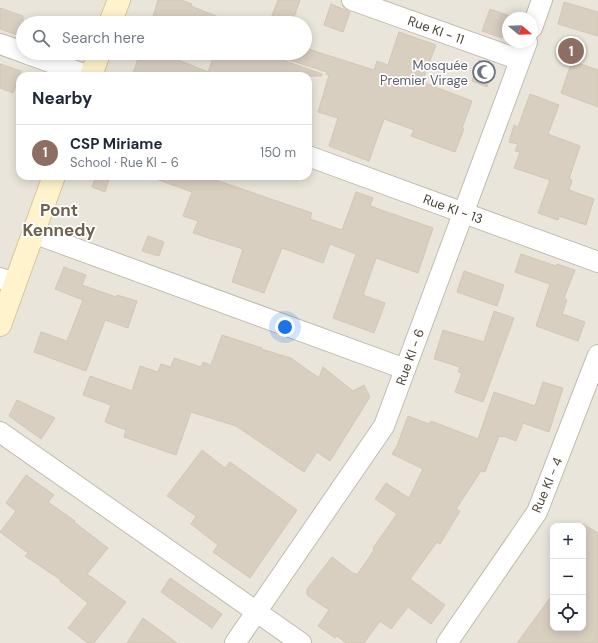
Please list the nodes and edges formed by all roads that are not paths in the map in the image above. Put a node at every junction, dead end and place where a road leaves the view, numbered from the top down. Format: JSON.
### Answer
{"nodes":[{"id":1,"x":119,"y":0,"type":"edge"},
{"id":2,"x":352,"y":0,"type":"edge"},
{"id":3,"x":542,"y":0,"type":"edge"},
{"id":4,"x":538,"y":12,"type":"edge"},
{"id":5,"x":113,"y":16,"type":"edge"},
{"id":6,"x":0,"y":44,"type":"edge"},
{"id":7,"x":525,"y":48,"type":"edge"},
{"id":8,"x":16,"y":50,"type":"edge"},
{"id":9,"x":44,"y":60,"type":"edge"},
{"id":10,"x":97,"y":60,"type":"edge"},
{"id":11,"x":520,"y":60,"type":"junction"},
{"id":12,"x":79,"y":72,"type":"edge"},
{"id":13,"x":92,"y":72,"type":"edge"},
{"id":14,"x":312,"y":157,"type":"edge"},
{"id":15,"x":53,"y":180,"type":"edge"},
{"id":16,"x":463,"y":212,"type":"junction"},
{"id":17,"x":34,"y":233,"type":"junction"},
{"id":18,"x":598,"y":262,"type":"edge"},
{"id":19,"x":8,"y":281,"type":"edge"},
{"id":20,"x":0,"y":325,"type":"edge"},
{"id":21,"x":598,"y":355,"type":"edge"},
{"id":22,"x":405,"y":369,"type":"junction"},
{"id":23,"x":0,"y":432,"type":"edge"},
{"id":24,"x":256,"y":612,"type":"junction"},
{"id":25,"x":235,"y":643,"type":"edge"},
{"id":26,"x":301,"y":643,"type":"edge"},
{"id":27,"x":447,"y":643,"type":"edge"}],
"edges":[{"from":1,"to":5,"type":"street"},
{"from":2,"to":11,"type":"street","name":"Rue KI - 11"},
{"from":3,"to":4,"type":"street"},
{"from":6,"to":8,"type":"street"},
{"from":7,"to":11,"type":"street","name":"Rue KI - 6"},
{"from":9,"to":12,"type":"street"},
{"from":10,"to":13,"type":"street"},
{"from":11,"to":16,"type":"street","name":"Rue KI - 6"},
{"from":14,"to":16,"type":"street","name":"Rue KI - 13"},
{"from":15,"to":17,"type":"street"},
{"from":16,"to":18,"type":"street","name":"Rue KI - 13"},
{"from":16,"to":22,"type":"street","name":"Rue KI - 6"},
{"from":17,"to":19,"type":"street"},
{"from":17,"to":22,"type":"street"},
{"from":19,"to":20,"type":"street"},
{"from":21,"to":27,"type":"street","name":"Rue KI - 4"},
{"from":22,"to":24,"type":"street","name":"Rue KI - 6"},
{"from":23,"to":24,"type":"street"},
{"from":24,"to":25,"type":"street","name":"Rue KI - 6"},
{"from":24,"to":26,"type":"street"}]}
